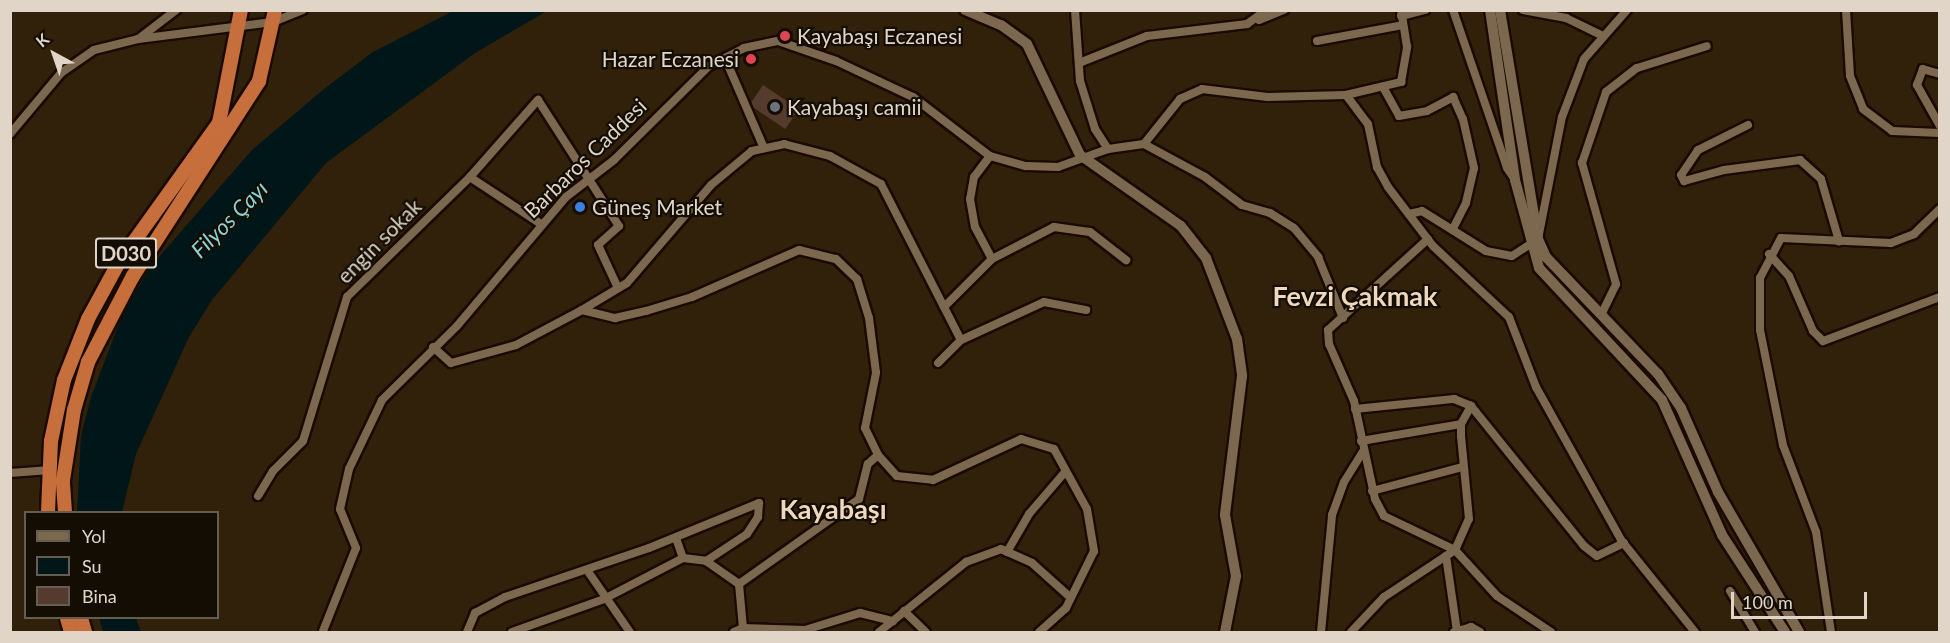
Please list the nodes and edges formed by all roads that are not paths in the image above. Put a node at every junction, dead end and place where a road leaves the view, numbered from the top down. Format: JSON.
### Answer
{"nodes":[{"id":1,"x":176,"y":10,"type":"edge"},
{"id":2,"x":303,"y":10,"type":"edge"},
{"id":3,"x":965,"y":10,"type":"edge"},
{"id":4,"x":1075,"y":10,"type":"edge"},
{"id":5,"x":1266,"y":10,"type":"edge"},
{"id":6,"x":1284,"y":10,"type":"edge"},
{"id":7,"x":1425,"y":10,"type":"edge"},
{"id":8,"x":1453,"y":10,"type":"edge"},
{"id":9,"x":1490,"y":10,"type":"edge"},
{"id":10,"x":1500,"y":10,"type":"edge"},
{"id":11,"x":1523,"y":10,"type":"edge"},
{"id":12,"x":1627,"y":10,"type":"edge"},
{"id":13,"x":1846,"y":10,"type":"edge"},
{"id":14,"x":988,"y":14,"type":"edge"},
{"id":15,"x":274,"y":16,"type":"edge"},
{"id":16,"x":240,"y":17,"type":"edge"},
{"id":17,"x":1402,"y":17,"type":"edge"},
{"id":18,"x":1255,"y":20,"type":"junction"},
{"id":19,"x":1603,"y":36,"type":"junction"},
{"id":20,"x":138,"y":39,"type":"junction"},
{"id":21,"x":1317,"y":41,"type":"dead end"},
{"id":22,"x":1707,"y":46,"type":"dead end"},
{"id":23,"x":725,"y":58,"type":"junction"},
{"id":24,"x":1079,"y":63,"type":"junction"},
{"id":25,"x":1940,"y":74,"type":"edge"},
{"id":26,"x":1383,"y":87,"type":"junction"},
{"id":27,"x":1346,"y":95,"type":"junction"},
{"id":28,"x":1748,"y":125,"type":"dead end"},
{"id":29,"x":1940,"y":126,"type":"edge"},
{"id":30,"x":10,"y":134,"type":"edge"},
{"id":31,"x":1940,"y":134,"type":"edge"},
{"id":32,"x":1144,"y":144,"type":"junction"},
{"id":33,"x":764,"y":148,"type":"junction"},
{"id":34,"x":1108,"y":149,"type":"junction"},
{"id":35,"x":1080,"y":155,"type":"junction"},
{"id":36,"x":990,"y":156,"type":"junction"},
{"id":37,"x":470,"y":177,"type":"junction"},
{"id":38,"x":591,"y":177,"type":"junction"},
{"id":39,"x":1515,"y":180,"type":"junction"},
{"id":40,"x":1940,"y":209,"type":"edge"},
{"id":41,"x":1409,"y":214,"type":"junction"},
{"id":42,"x":541,"y":224,"type":"junction"},
{"id":43,"x":1452,"y":230,"type":"junction"},
{"id":44,"x":1428,"y":239,"type":"junction"},
{"id":45,"x":1535,"y":241,"type":"junction"},
{"id":46,"x":1839,"y":241,"type":"junction"},
{"id":47,"x":1769,"y":254,"type":"junction"},
{"id":48,"x":992,"y":259,"type":"junction"},
{"id":49,"x":1126,"y":260,"type":"dead end"},
{"id":50,"x":618,"y":288,"type":"junction"},
{"id":51,"x":1940,"y":297,"type":"edge"},
{"id":52,"x":944,"y":307,"type":"junction"},
{"id":53,"x":582,"y":310,"type":"junction"},
{"id":54,"x":1086,"y":310,"type":"dead end"},
{"id":55,"x":1602,"y":313,"type":"junction"},
{"id":56,"x":1343,"y":318,"type":"junction"},
{"id":57,"x":961,"y":340,"type":"junction"},
{"id":58,"x":433,"y":347,"type":"junction"},
{"id":59,"x":938,"y":363,"type":"dead end"},
{"id":60,"x":1471,"y":406,"type":"junction"},
{"id":61,"x":1355,"y":409,"type":"junction"},
{"id":62,"x":1461,"y":424,"type":"junction"},
{"id":63,"x":1362,"y":446,"type":"junction"},
{"id":64,"x":878,"y":455,"type":"junction"},
{"id":65,"x":1463,"y":467,"type":"junction"},
{"id":66,"x":50,"y":470,"type":"junction"},
{"id":67,"x":1065,"y":472,"type":"junction"},
{"id":68,"x":10,"y":473,"type":"edge"},
{"id":69,"x":1372,"y":491,"type":"junction"},
{"id":70,"x":258,"y":496,"type":"dead end"},
{"id":71,"x":48,"y":511,"type":"edge"},
{"id":72,"x":65,"y":511,"type":"edge"},
{"id":73,"x":676,"y":538,"type":"junction"},
{"id":74,"x":1624,"y":543,"type":"junction"},
{"id":75,"x":1455,"y":550,"type":"junction"},
{"id":76,"x":1007,"y":552,"type":"junction"},
{"id":77,"x":1446,"y":556,"type":"junction"},
{"id":78,"x":683,"y":558,"type":"junction"},
{"id":79,"x":706,"y":561,"type":"junction"},
{"id":80,"x":587,"y":570,"type":"junction"},
{"id":81,"x":739,"y":584,"type":"junction"},
{"id":82,"x":1730,"y":591,"type":"dead end"},
{"id":83,"x":1071,"y":598,"type":"junction"},
{"id":84,"x":604,"y":599,"type":"junction"},
{"id":85,"x":904,"y":611,"type":"junction"},
{"id":86,"x":893,"y":621,"type":"junction"},
{"id":87,"x":743,"y":628,"type":"junction"},
{"id":88,"x":1054,"y":628,"type":"edge"},
{"id":89,"x":323,"y":631,"type":"dead end"},
{"id":90,"x":1455,"y":632,"type":"edge"},
{"id":91,"x":467,"y":633,"type":"edge"},
{"id":92,"x":512,"y":633,"type":"edge"},
{"id":93,"x":630,"y":633,"type":"edge"},
{"id":94,"x":734,"y":633,"type":"edge"},
{"id":95,"x":879,"y":633,"type":"edge"},
{"id":96,"x":926,"y":633,"type":"edge"},
{"id":97,"x":1040,"y":633,"type":"edge"},
{"id":98,"x":1225,"y":633,"type":"edge"},
{"id":99,"x":1321,"y":633,"type":"edge"},
{"id":100,"x":1351,"y":633,"type":"edge"},
{"id":101,"x":1480,"y":633,"type":"edge"},
{"id":102,"x":1551,"y":633,"type":"edge"},
{"id":103,"x":1695,"y":633,"type":"edge"},
{"id":104,"x":1755,"y":633,"type":"edge"},
{"id":105,"x":1785,"y":633,"type":"edge"},
{"id":106,"x":1799,"y":633,"type":"edge"},
{"id":107,"x":1832,"y":633,"type":"edge"}],
"edges":[{"from":1,"to":20,"type":"street"},
{"from":2,"to":15,"type":"street"},
{"from":3,"to":14,"type":"street"},
{"from":4,"to":24,"type":"street"},
{"from":5,"to":18,"type":"street"},
{"from":6,"to":18,"type":"street"},
{"from":7,"to":17,"type":"street"},
{"from":8,"to":39,"type":"street"},
{"from":9,"to":39,"type":"street"},
{"from":10,"to":45,"type":"street"},
{"from":11,"to":19,"type":"street"},
{"from":12,"to":19,"type":"street"},
{"from":13,"to":31,"type":"street"},
{"from":14,"to":35,"type":"street"},
{"from":15,"to":16,"type":"street"},
{"from":15,"to":72,"type":"highway","number":"D030"},
{"from":16,"to":20,"type":"street"},
{"from":16,"to":66,"type":"highway","number":"D030"},
{"from":17,"to":21,"type":"street"},
{"from":17,"to":26,"type":"street"},
{"from":18,"to":24,"type":"street"},
{"from":19,"to":45,"type":"street"},
{"from":20,"to":30,"type":"street"},
{"from":22,"to":55,"type":"street"},
{"from":23,"to":33,"type":"street"},
{"from":23,"to":36,"type":"street","name":"Barbaros Caddesi"},
{"from":23,"to":38,"type":"street","name":"Barbaros Caddesi"},
{"from":24,"to":34,"type":"street"},
{"from":25,"to":29,"type":"street"},
{"from":26,"to":27,"type":"street"},
{"from":26,"to":43,"type":"street"},
{"from":27,"to":32,"type":"street"},
{"from":27,"to":41,"type":"street"},
{"from":28,"to":46,"type":"street"},
{"from":32,"to":34,"type":"street","name":"Barbaros Caddesi"},
{"from":32,"to":56,"type":"street"},
{"from":33,"to":50,"type":"street"},
{"from":33,"to":52,"type":"street"},
{"from":34,"to":35,"type":"street","name":"Barbaros Caddesi"},
{"from":35,"to":36,"type":"street","name":"Barbaros Caddesi"},
{"from":35,"to":98,"type":"street"},
{"from":36,"to":48,"type":"street"},
{"from":37,"to":38,"type":"street","name":"engin sokak"},
{"from":37,"to":42,"type":"street"},
{"from":37,"to":70,"type":"street","name":"engin sokak"},
{"from":38,"to":42,"type":"street","name":"Barbaros Caddesi"},
{"from":38,"to":50,"type":"street"},
{"from":39,"to":45,"type":"street"},
{"from":40,"to":46,"type":"street"},
{"from":41,"to":43,"type":"street"},
{"from":41,"to":44,"type":"street"},
{"from":42,"to":58,"type":"street","name":"Barbaros Caddesi"},
{"from":43,"to":45,"type":"street"},
{"from":44,"to":56,"type":"street"},
{"from":44,"to":74,"type":"street"},
{"from":45,"to":55,"type":"street"},
{"from":45,"to":105,"type":"street"},
{"from":46,"to":47,"type":"street"},
{"from":47,"to":51,"type":"street"},
{"from":47,"to":107,"type":"street"},
{"from":48,"to":49,"type":"street"},
{"from":48,"to":52,"type":"street"},
{"from":50,"to":53,"type":"street"},
{"from":52,"to":57,"type":"street"},
{"from":53,"to":58,"type":"street"},
{"from":53,"to":64,"type":"street"},
{"from":54,"to":57,"type":"street"},
{"from":55,"to":106,"type":"street"},
{"from":56,"to":61,"type":"street"},
{"from":57,"to":59,"type":"street"},
{"from":58,"to":89,"type":"street","name":"Barbaros Caddesi"},
{"from":60,"to":61,"type":"street"},
{"from":60,"to":62,"type":"street"},
{"from":60,"to":74,"type":"street"},
{"from":61,"to":63,"type":"street"},
{"from":62,"to":63,"type":"street"},
{"from":62,"to":65,"type":"street"},
{"from":63,"to":69,"type":"street"},
{"from":63,"to":99,"type":"street"},
{"from":64,"to":67,"type":"street"},
{"from":64,"to":81,"type":"street"},
{"from":65,"to":69,"type":"street"},
{"from":65,"to":75,"type":"street"},
{"from":66,"to":68,"type":"street"},
{"from":66,"to":71,"type":"highway","number":"D030"},
{"from":67,"to":76,"type":"street"},
{"from":67,"to":83,"type":"street"},
{"from":69,"to":75,"type":"street"},
{"from":73,"to":78,"type":"street"},
{"from":73,"to":79,"type":"street"},
{"from":73,"to":80,"type":"street"},
{"from":74,"to":103,"type":"street"},
{"from":75,"to":77,"type":"street"},
{"from":75,"to":102,"type":"street"},
{"from":76,"to":83,"type":"street"},
{"from":76,"to":85,"type":"street"},
{"from":77,"to":90,"type":"street"},
{"from":77,"to":100,"type":"street"},
{"from":78,"to":79,"type":"street"},
{"from":78,"to":84,"type":"street"},
{"from":79,"to":81,"type":"street"},
{"from":80,"to":84,"type":"street"},
{"from":80,"to":91,"type":"street"},
{"from":81,"to":87,"type":"street"},
{"from":82,"to":104,"type":"street"},
{"from":83,"to":88,"type":"street"},
{"from":84,"to":92,"type":"street"},
{"from":84,"to":93,"type":"street"},
{"from":85,"to":86,"type":"street"},
{"from":85,"to":96,"type":"street"},
{"from":86,"to":87,"type":"street"},
{"from":86,"to":95,"type":"street"},
{"from":87,"to":94,"type":"street"},
{"from":88,"to":97,"type":"street"},
{"from":90,"to":101,"type":"street"}]}
